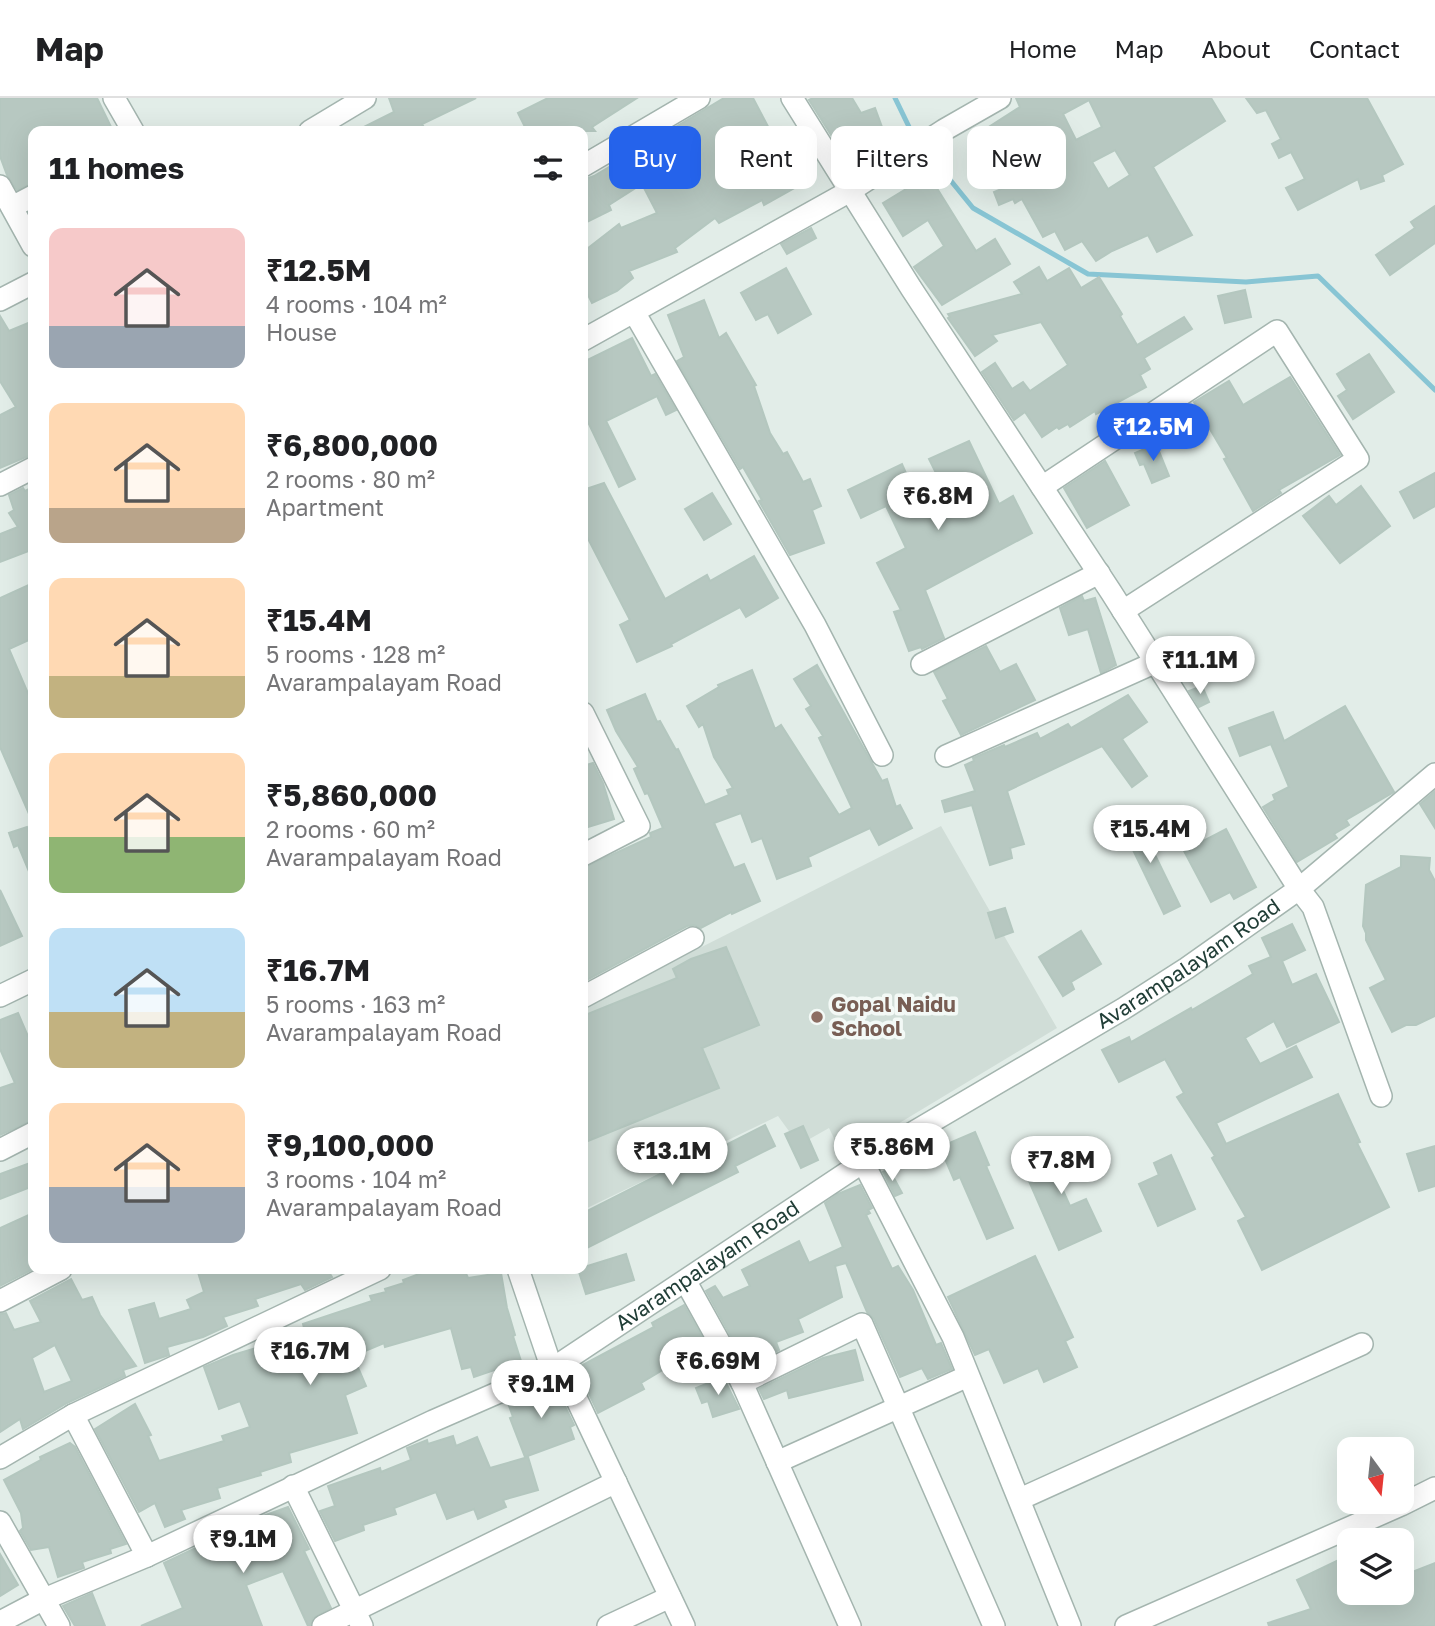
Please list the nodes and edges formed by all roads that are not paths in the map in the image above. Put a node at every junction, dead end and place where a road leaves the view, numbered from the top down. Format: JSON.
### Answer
{"nodes":[{"id":1,"x":114,"y":98,"type":"edge"},
{"id":2,"x":365,"y":98,"type":"edge"},
{"id":3,"x":699,"y":98,"type":"edge"},
{"id":4,"x":792,"y":98,"type":"edge"},
{"id":5,"x":1000,"y":98,"type":"edge"},
{"id":6,"x":130,"y":126,"type":"edge"},
{"id":7,"x":318,"y":126,"type":"edge"},
{"id":8,"x":588,"y":163,"type":"edge"},
{"id":9,"x":0,"y":186,"type":"edge"},
{"id":10,"x":850,"y":191,"type":"junction"},
{"id":11,"x":28,"y":199,"type":"edge"},
{"id":12,"x":12,"y":207,"type":"junction"},
{"id":13,"x":28,"y":237,"type":"edge"},
{"id":14,"x":28,"y":286,"type":"edge"},
{"id":15,"x":0,"y":300,"type":"edge"},
{"id":16,"x":634,"y":312,"type":"junction"},
{"id":17,"x":588,"y":337,"type":"edge"},
{"id":18,"x":28,"y":471,"type":"edge"},
{"id":19,"x":0,"y":485,"type":"edge"},
{"id":20,"x":1042,"y":487,"type":"junction"},
{"id":21,"x":1099,"y":573,"type":"junction"},
{"id":22,"x":1123,"y":611,"type":"junction"},
{"id":23,"x":1154,"y":663,"type":"junction"},
{"id":24,"x":922,"y":664,"type":"dead end"},
{"id":25,"x":588,"y":723,"type":"edge"},
{"id":26,"x":882,"y":755,"type":"dead end"},
{"id":27,"x":946,"y":756,"type":"dead end"},
{"id":28,"x":1435,"y":774,"type":"edge"},
{"id":29,"x":588,"y":852,"type":"edge"},
{"id":30,"x":1299,"y":889,"type":"junction"},
{"id":31,"x":693,"y":938,"type":"dead end"},
{"id":32,"x":28,"y":982,"type":"edge"},
{"id":33,"x":588,"y":994,"type":"edge"},
{"id":34,"x":0,"y":996,"type":"edge"},
{"id":35,"x":1381,"y":1096,"type":"dead end"},
{"id":36,"x":28,"y":1136,"type":"edge"},
{"id":37,"x":0,"y":1150,"type":"edge"},
{"id":38,"x":863,"y":1161,"type":"junction"},
{"id":39,"x":51,"y":1274,"type":"edge"},
{"id":40,"x":520,"y":1274,"type":"edge"},
{"id":41,"x":350,"y":1275,"type":"edge"},
{"id":42,"x":686,"y":1282,"type":"junction"},
{"id":43,"x":0,"y":1301,"type":"edge"},
{"id":44,"x":1362,"y":1344,"type":"dead end"},
{"id":45,"x":556,"y":1366,"type":"junction"},
{"id":46,"x":968,"y":1376,"type":"junction"},
{"id":47,"x":742,"y":1383,"type":"junction"},
{"id":48,"x":899,"y":1406,"type":"junction"},
{"id":49,"x":72,"y":1415,"type":"junction"},
{"id":50,"x":0,"y":1458,"type":"edge"},
{"id":51,"x":778,"y":1462,"type":"junction"},
{"id":52,"x":616,"y":1482,"type":"junction"},
{"id":53,"x":293,"y":1486,"type":"junction"},
{"id":54,"x":1435,"y":1488,"type":"edge"},
{"id":55,"x":1020,"y":1499,"type":"junction"},
{"id":56,"x":0,"y":1522,"type":"edge"},
{"id":57,"x":146,"y":1556,"type":"junction"},
{"id":58,"x":670,"y":1597,"type":"junction"},
{"id":59,"x":43,"y":1600,"type":"junction"},
{"id":60,"x":359,"y":1618,"type":"edge"},
{"id":61,"x":0,"y":1622,"type":"edge"},
{"id":62,"x":59,"y":1626,"type":"edge"},
{"id":63,"x":323,"y":1626,"type":"edge"},
{"id":64,"x":608,"y":1626,"type":"edge"},
{"id":65,"x":684,"y":1626,"type":"edge"},
{"id":66,"x":850,"y":1626,"type":"edge"},
{"id":67,"x":994,"y":1626,"type":"edge"},
{"id":68,"x":1070,"y":1626,"type":"edge"},
{"id":69,"x":1126,"y":1626,"type":"edge"}],
"edges":[{"from":1,"to":6,"type":"street"},
{"from":2,"to":7,"type":"street"},
{"from":3,"to":8,"type":"street"},
{"from":4,"to":10,"type":"street"},
{"from":5,"to":10,"type":"street"},
{"from":9,"to":12,"type":"street"},
{"from":10,"to":16,"type":"street"},
{"from":10,"to":20,"type":"street"},
{"from":11,"to":12,"type":"street"},
{"from":12,"to":13,"type":"street"},
{"from":14,"to":15,"type":"street"},
{"from":16,"to":17,"type":"street"},
{"from":16,"to":26,"type":"street"},
{"from":18,"to":19,"type":"street"},
{"from":20,"to":21,"type":"street"},
{"from":20,"to":22,"type":"street"},
{"from":21,"to":22,"type":"street"},
{"from":21,"to":24,"type":"street"},
{"from":22,"to":23,"type":"street"},
{"from":23,"to":27,"type":"street"},
{"from":23,"to":30,"type":"street"},
{"from":25,"to":29,"type":"street"},
{"from":28,"to":30,"type":"street","name":"Avarampalayam Road"},
{"from":30,"to":35,"type":"street"},
{"from":30,"to":38,"type":"street","name":"Avarampalayam Road"},
{"from":31,"to":33,"type":"street"},
{"from":32,"to":34,"type":"street"},
{"from":36,"to":37,"type":"street"},
{"from":38,"to":42,"type":"street","name":"Avarampalayam Road"},
{"from":38,"to":46,"type":"street"},
{"from":39,"to":43,"type":"street"},
{"from":40,"to":45,"type":"street"},
{"from":41,"to":49,"type":"street"},
{"from":42,"to":45,"type":"street","name":"Avarampalayam Road"},
{"from":42,"to":47,"type":"street"},
{"from":44,"to":55,"type":"street"},
{"from":45,"to":52,"type":"street"},
{"from":45,"to":53,"type":"street","name":"Avarampalayam Road"},
{"from":46,"to":48,"type":"street"},
{"from":46,"to":55,"type":"street"},
{"from":47,"to":48,"type":"street"},
{"from":47,"to":51,"type":"street"},
{"from":48,"to":51,"type":"street"},
{"from":48,"to":67,"type":"street"},
{"from":49,"to":50,"type":"street"},
{"from":49,"to":57,"type":"street"},
{"from":51,"to":66,"type":"street"},
{"from":52,"to":58,"type":"street"},
{"from":52,"to":60,"type":"street"},
{"from":53,"to":57,"type":"street","name":"Avarampalayam Road"},
{"from":53,"to":60,"type":"street"},
{"from":54,"to":69,"type":"street"},
{"from":55,"to":68,"type":"street"},
{"from":56,"to":59,"type":"street"},
{"from":57,"to":59,"type":"street","name":"Avarampalayam Road"},
{"from":58,"to":64,"type":"street"},
{"from":58,"to":65,"type":"street"},
{"from":59,"to":61,"type":"street","name":"Avarampalayam Road"},
{"from":59,"to":62,"type":"street"},
{"from":60,"to":63,"type":"street"}]}
